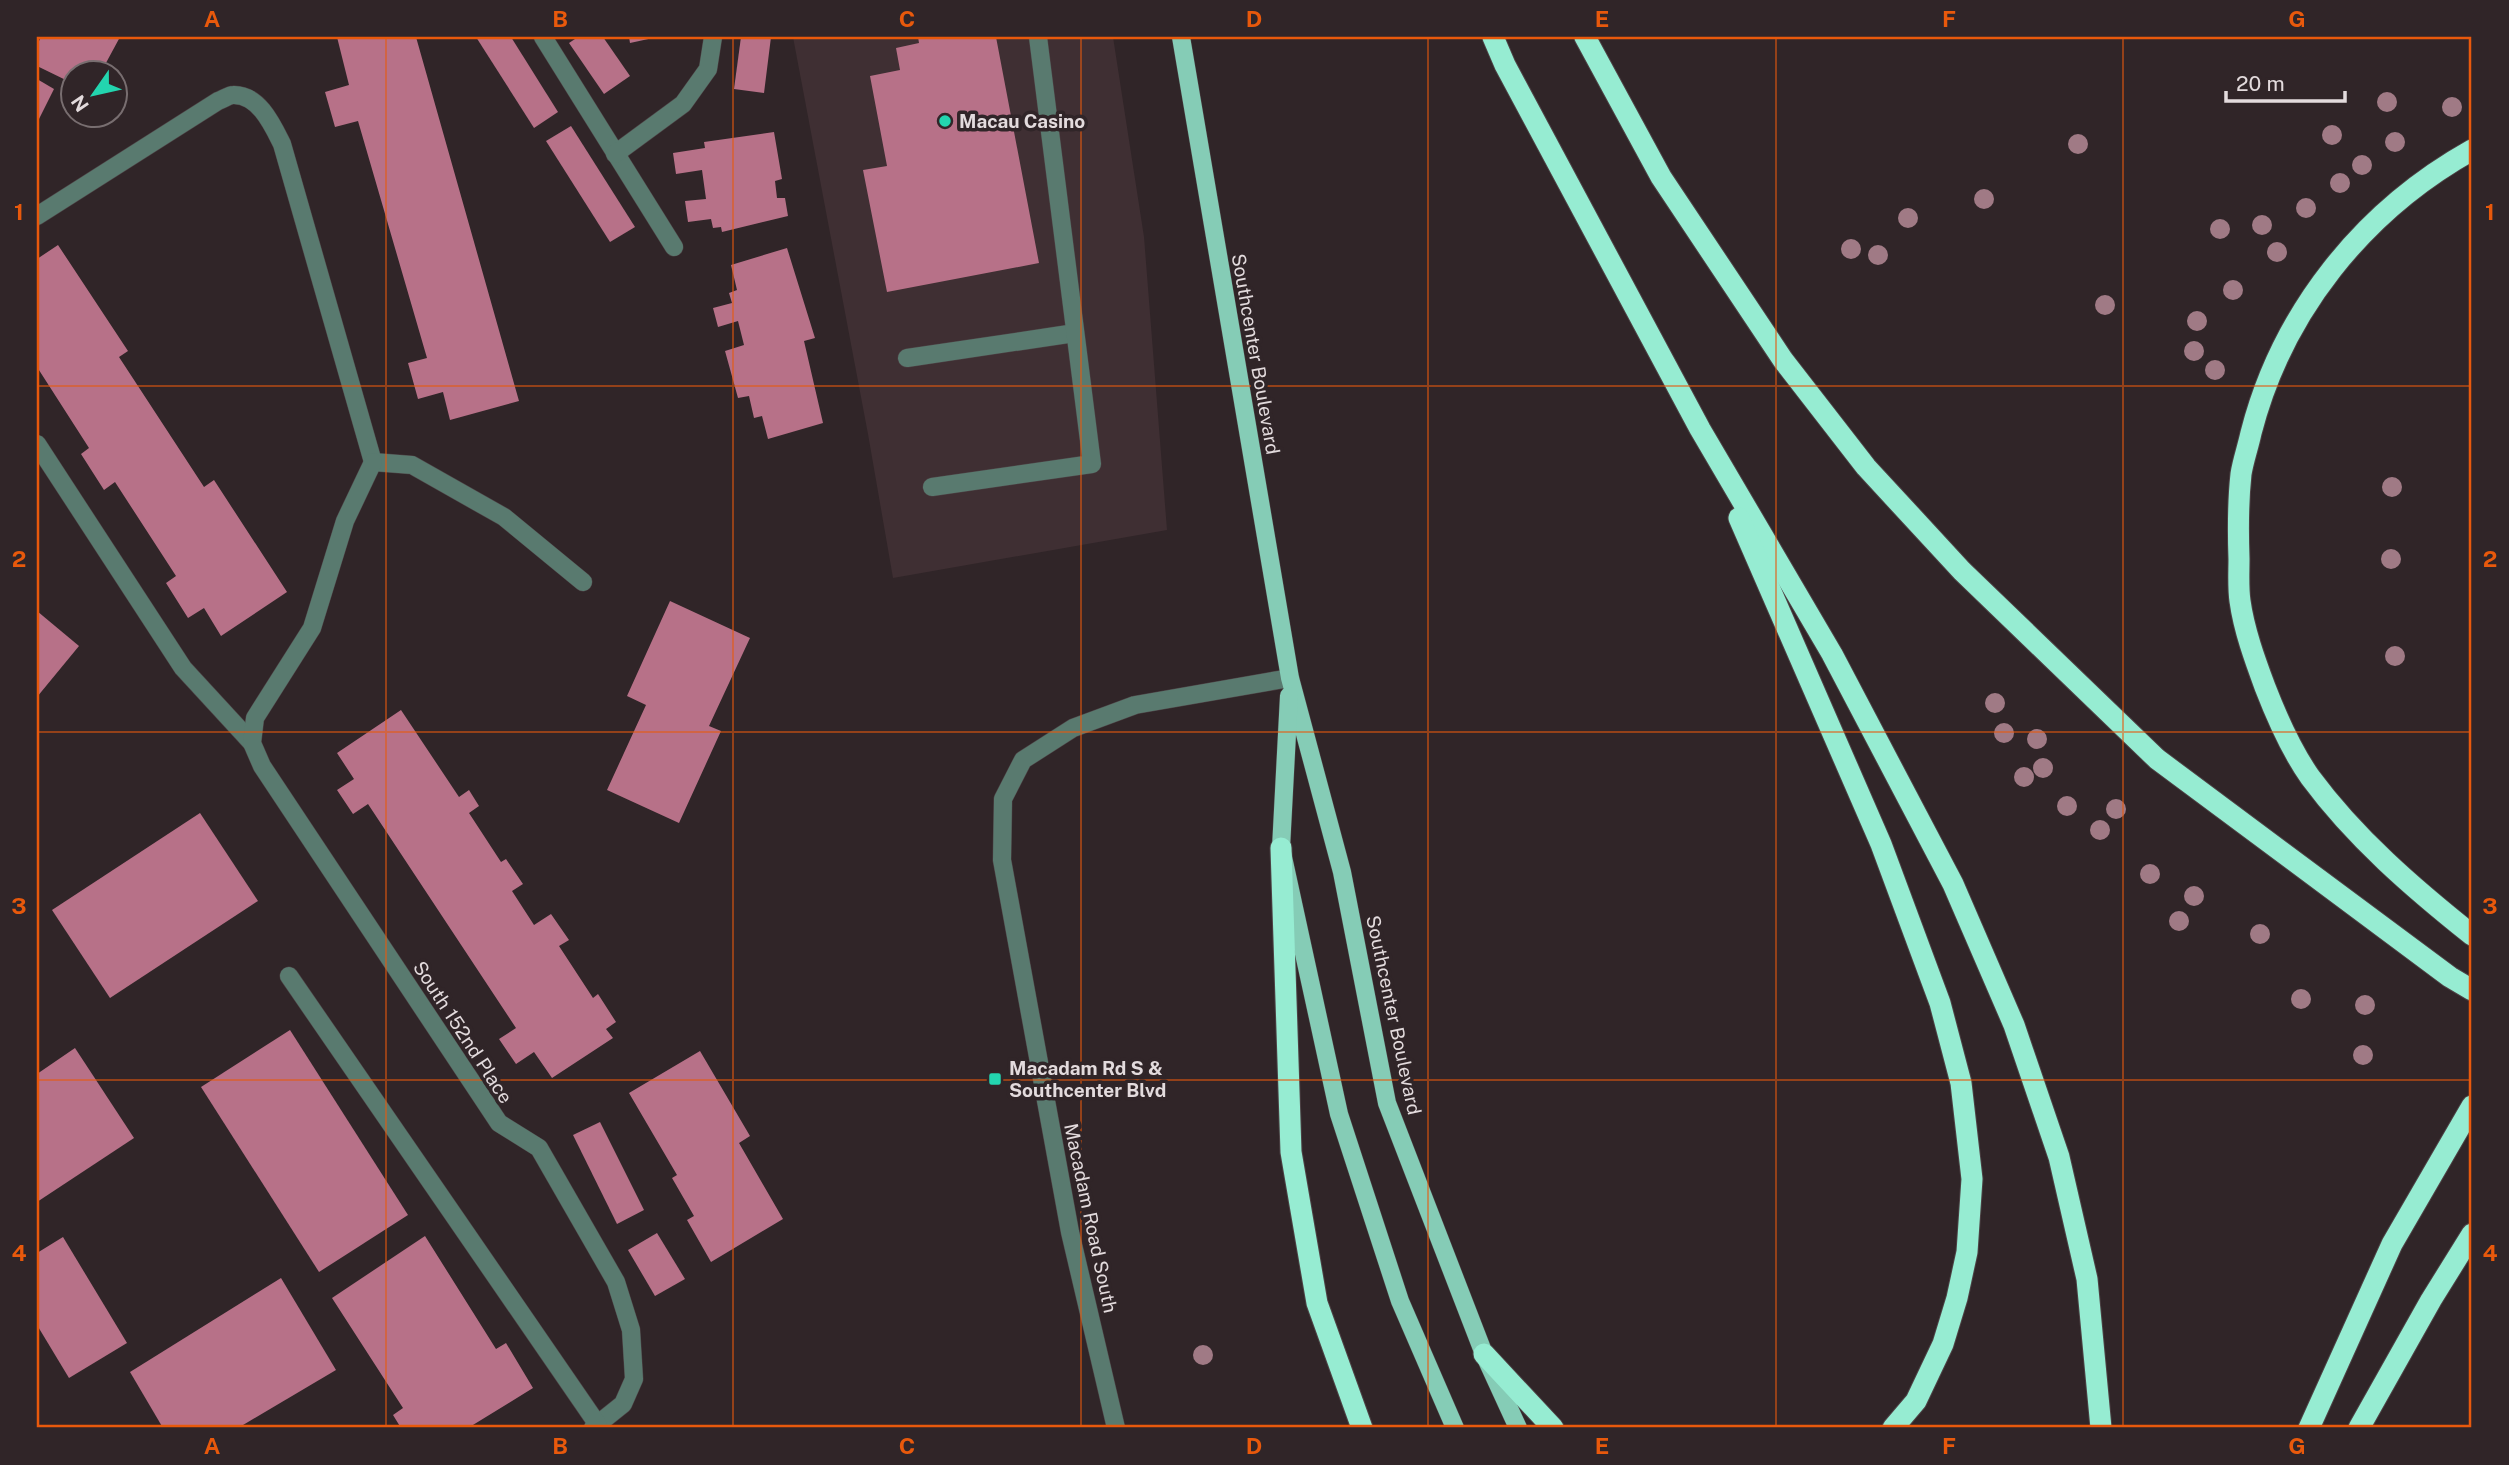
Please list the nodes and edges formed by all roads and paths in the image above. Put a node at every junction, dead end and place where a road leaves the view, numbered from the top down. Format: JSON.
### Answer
{"nodes":[{"id":1,"x":543,"y":37,"type":"edge"},
{"id":2,"x":713,"y":37,"type":"edge"},
{"id":3,"x":1038,"y":37,"type":"edge"},
{"id":4,"x":1181,"y":37,"type":"edge"},
{"id":5,"x":1493,"y":37,"type":"edge"},
{"id":6,"x":1585,"y":37,"type":"edge"},
{"id":7,"x":2472,"y":150,"type":"edge"},
{"id":8,"x":615,"y":154,"type":"junction"},
{"id":9,"x":37,"y":215,"type":"edge"},
{"id":10,"x":674,"y":247,"type":"dead end"},
{"id":11,"x":1075,"y":333,"type":"junction"},
{"id":12,"x":907,"y":358,"type":"dead end"},
{"id":13,"x":1700,"y":429,"type":"junction"},
{"id":14,"x":37,"y":444,"type":"edge"},
{"id":15,"x":373,"y":462,"type":"junction"},
{"id":16,"x":932,"y":487,"type":"dead end"},
{"id":17,"x":583,"y":582,"type":"dead end"},
{"id":18,"x":1290,"y":678,"type":"junction"},
{"id":19,"x":252,"y":743,"type":"junction"},
{"id":20,"x":1281,"y":848,"type":"junction"},
{"id":21,"x":2472,"y":934,"type":"edge"},
{"id":22,"x":289,"y":976,"type":"dead end"},
{"id":23,"x":2472,"y":990,"type":"edge"},
{"id":24,"x":2472,"y":1106,"type":"edge"},
{"id":25,"x":2472,"y":1234,"type":"edge"},
{"id":26,"x":1484,"y":1354,"type":"junction"},
{"id":27,"x":596,"y":1427,"type":"edge"},
{"id":28,"x":1116,"y":1428,"type":"edge"},
{"id":29,"x":1362,"y":1428,"type":"edge"},
{"id":30,"x":1455,"y":1428,"type":"edge"},
{"id":31,"x":1518,"y":1428,"type":"edge"},
{"id":32,"x":1553,"y":1428,"type":"edge"},
{"id":33,"x":1893,"y":1428,"type":"edge"},
{"id":34,"x":2101,"y":1428,"type":"edge"},
{"id":35,"x":2309,"y":1428,"type":"edge"},
{"id":36,"x":2359,"y":1428,"type":"edge"}],
"edges":[{"from":1,"to":8,"type":"street"},
{"from":2,"to":8,"type":"street"},
{"from":3,"to":11,"type":"street"},
{"from":4,"to":18,"type":"main road","name":"Southcenter Boulevard"},
{"from":5,"to":13,"type":"highway"},
{"from":6,"to":23,"type":"highway"},
{"from":7,"to":21,"type":"highway"},
{"from":8,"to":10,"type":"street"},
{"from":9,"to":15,"type":"street"},
{"from":11,"to":12,"type":"street"},
{"from":11,"to":16,"type":"street"},
{"from":13,"to":33,"type":"highway"},
{"from":13,"to":34,"type":"highway"},
{"from":14,"to":19,"type":"street","name":"South 152nd Place"},
{"from":15,"to":17,"type":"street"},
{"from":15,"to":19,"type":"street"},
{"from":18,"to":20,"type":"main road","name":"Southcenter Boulevard"},
{"from":18,"to":26,"type":"main road","name":"Southcenter Boulevard"},
{"from":18,"to":28,"type":"street","name":"Macadam Road South"},
{"from":19,"to":27,"type":"street","name":"South 152nd Place"},
{"from":20,"to":29,"type":"highway"},
{"from":20,"to":30,"type":"main road","name":"Southcenter Boulevard"},
{"from":22,"to":27,"type":"street","name":"South 152nd Place"},
{"from":24,"to":35,"type":"highway"},
{"from":25,"to":36,"type":"highway"},
{"from":26,"to":31,"type":"main road","name":"Southcenter Boulevard"},
{"from":26,"to":32,"type":"highway"}]}
